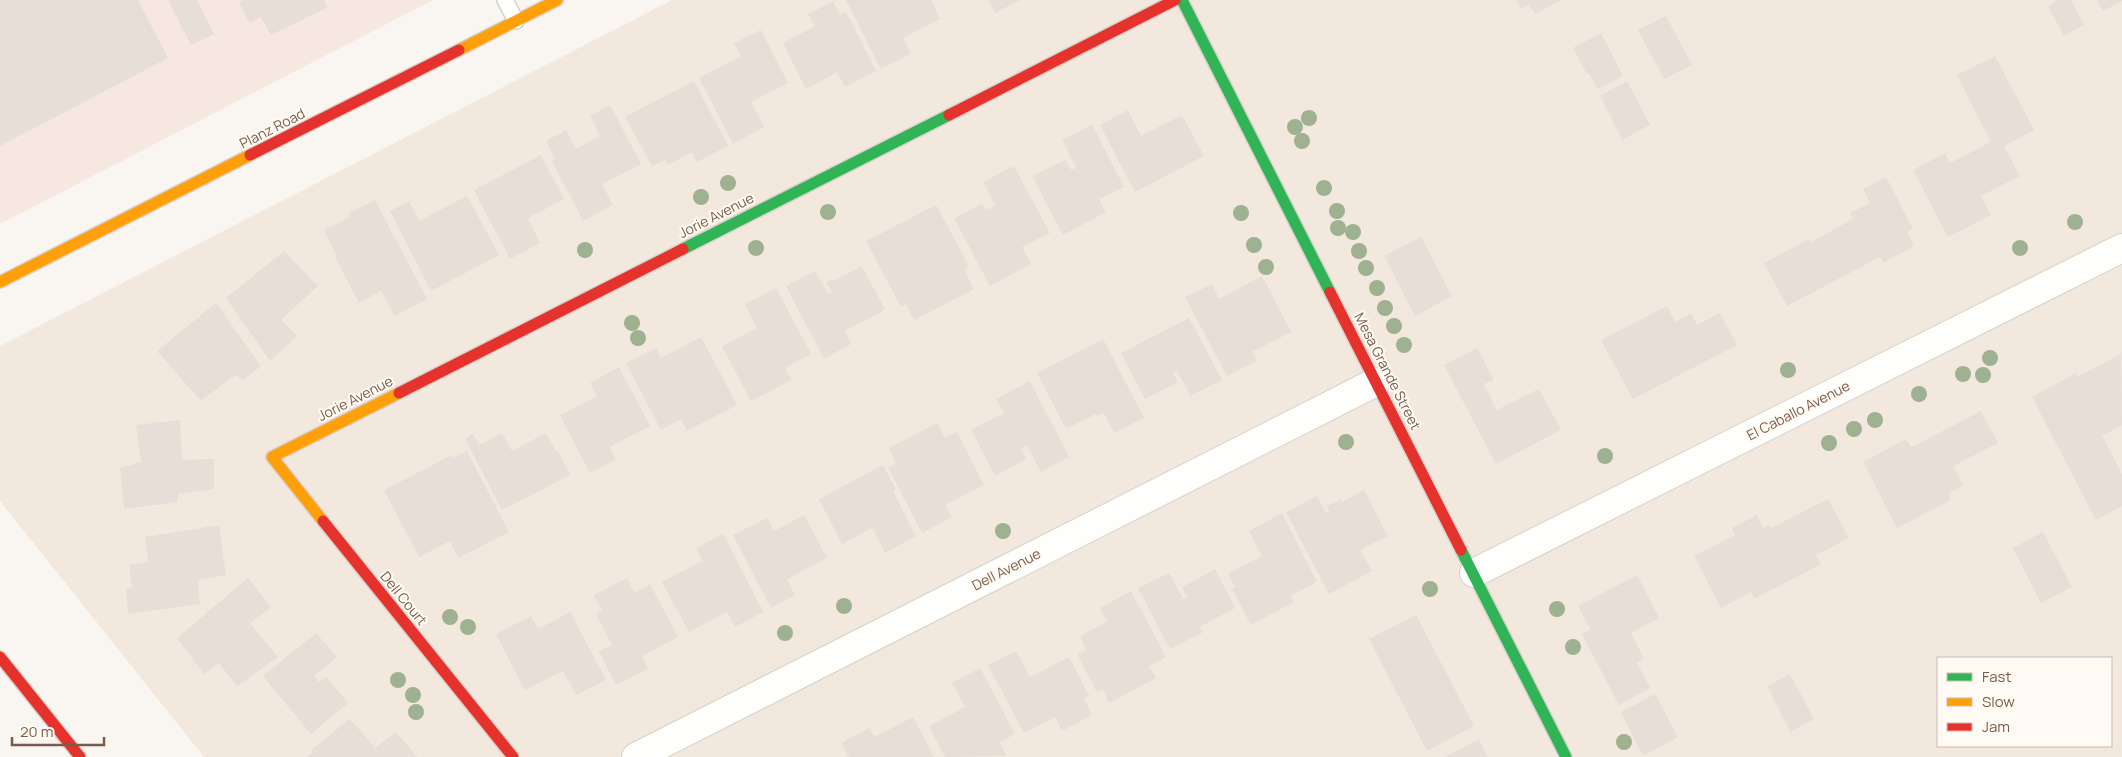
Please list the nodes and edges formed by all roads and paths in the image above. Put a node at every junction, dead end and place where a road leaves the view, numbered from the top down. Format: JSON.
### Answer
{"nodes":[{"id":1,"x":505,"y":0,"type":"edge"},
{"id":2,"x":557,"y":0,"type":"edge"},
{"id":3,"x":1175,"y":0,"type":"edge"},
{"id":4,"x":1182,"y":0,"type":"edge"},
{"id":5,"x":516,"y":21,"type":"junction"},
{"id":6,"x":2122,"y":248,"type":"edge"},
{"id":7,"x":0,"y":282,"type":"edge"},
{"id":8,"x":1376,"y":382,"type":"junction"},
{"id":9,"x":272,"y":457,"type":"joint"},
{"id":10,"x":1474,"y":573,"type":"junction"},
{"id":11,"x":0,"y":657,"type":"edge"},
{"id":12,"x":80,"y":757,"type":"edge"},
{"id":13,"x":513,"y":757,"type":"edge"},
{"id":14,"x":636,"y":757,"type":"edge"},
{"id":15,"x":1566,"y":757,"type":"edge"}],
"edges":[{"from":1,"to":5,"type":"lane"},
{"from":2,"to":5,"type":"main road","name":"Planz Road"},
{"from":3,"to":9,"type":"main road","name":"Jorie Avenue"},
{"from":4,"to":8,"type":"main road","name":"Mesa Grande Street"},
{"from":5,"to":7,"type":"main road","name":"Planz Road"},
{"from":6,"to":10,"type":"street","name":"El Caballo Avenue"},
{"from":8,"to":10,"type":"main road","name":"Mesa Grande Street"},
{"from":8,"to":14,"type":"street","name":"Dell Avenue"},
{"from":9,"to":13,"type":"main road","name":"Dell Court"},
{"from":10,"to":15,"type":"main road","name":"Mesa Grande Street"},
{"from":11,"to":12,"type":"main road"}]}
